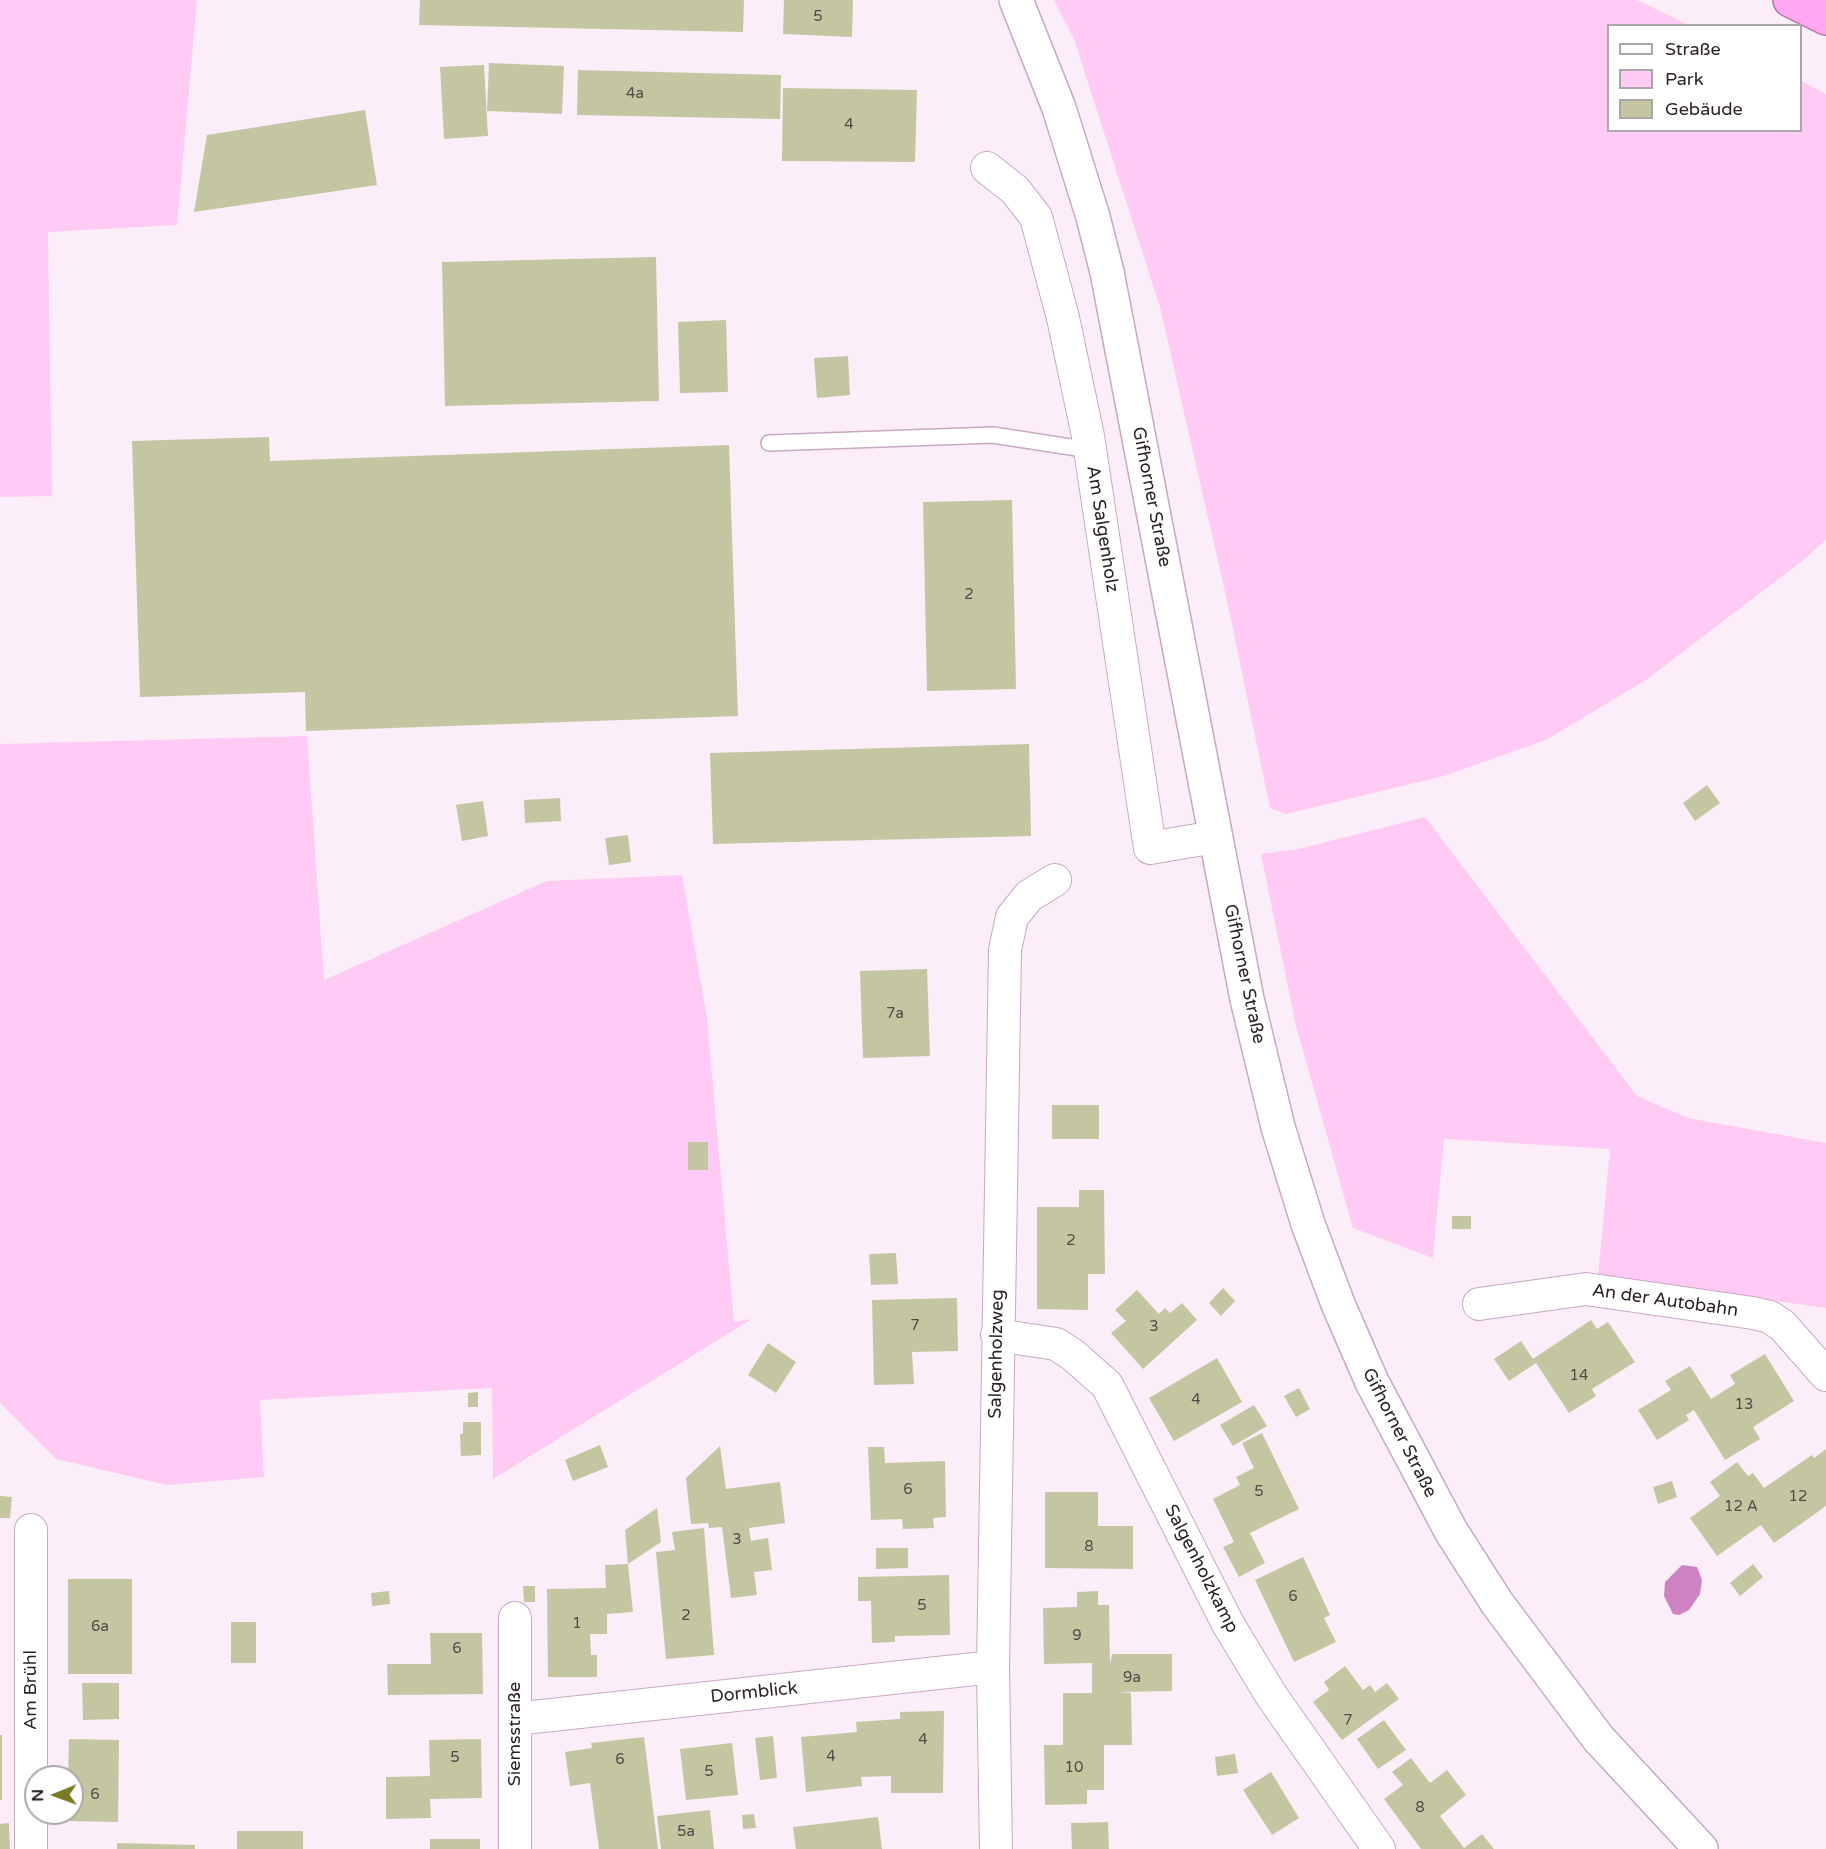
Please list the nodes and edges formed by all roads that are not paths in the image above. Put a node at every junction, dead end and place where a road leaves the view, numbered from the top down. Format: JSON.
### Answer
{"nodes":[{"id":1,"x":1016,"y":0,"type":"edge"},
{"id":2,"x":1790,"y":0,"type":"edge"},
{"id":3,"x":1826,"y":18,"type":"edge"},
{"id":4,"x":987,"y":168,"type":"dead end"},
{"id":5,"x":768,"y":443,"type":"dead end"},
{"id":6,"x":1090,"y":450,"type":"junction"},
{"id":7,"x":1215,"y":837,"type":"junction"},
{"id":8,"x":1055,"y":880,"type":"dead end"},
{"id":9,"x":1479,"y":1304,"type":"dead end"},
{"id":10,"x":997,"y":1335,"type":"junction"},
{"id":11,"x":1826,"y":1375,"type":"edge"},
{"id":12,"x":31,"y":1530,"type":"dead end"},
{"id":13,"x":515,"y":1618,"type":"dead end"},
{"id":14,"x":993,"y":1667,"type":"junction"},
{"id":15,"x":515,"y":1719,"type":"junction"},
{"id":16,"x":31,"y":1849,"type":"edge"},
{"id":17,"x":515,"y":1849,"type":"edge"},
{"id":18,"x":996,"y":1849,"type":"edge"},
{"id":19,"x":1379,"y":1849,"type":"edge"},
{"id":20,"x":1701,"y":1849,"type":"edge"}],
"edges":[{"from":1,"to":7,"type":"main road","name":"Gifhorner Straße"},
{"from":2,"to":3,"type":"highway"},
{"from":4,"to":6,"type":"street","name":"Am Salgenholz"},
{"from":5,"to":6,"type":"lane"},
{"from":6,"to":7,"type":"street","name":"Am Salgenholz"},
{"from":7,"to":20,"type":"main road","name":"Gifhorner Straße"},
{"from":8,"to":10,"type":"street","name":"Salgenholzweg"},
{"from":9,"to":11,"type":"street","name":"An der Autobahn"},
{"from":10,"to":14,"type":"street","name":"Salgenholzweg"},
{"from":10,"to":19,"type":"street","name":"Salgenholzkamp"},
{"from":12,"to":16,"type":"street","name":"Am Brühl"},
{"from":13,"to":15,"type":"street","name":"Siemsstraße"},
{"from":14,"to":15,"type":"street","name":"Dormblick"},
{"from":14,"to":18,"type":"street","name":"Salgenholzweg"},
{"from":15,"to":17,"type":"street","name":"Siemsstraße"}]}
